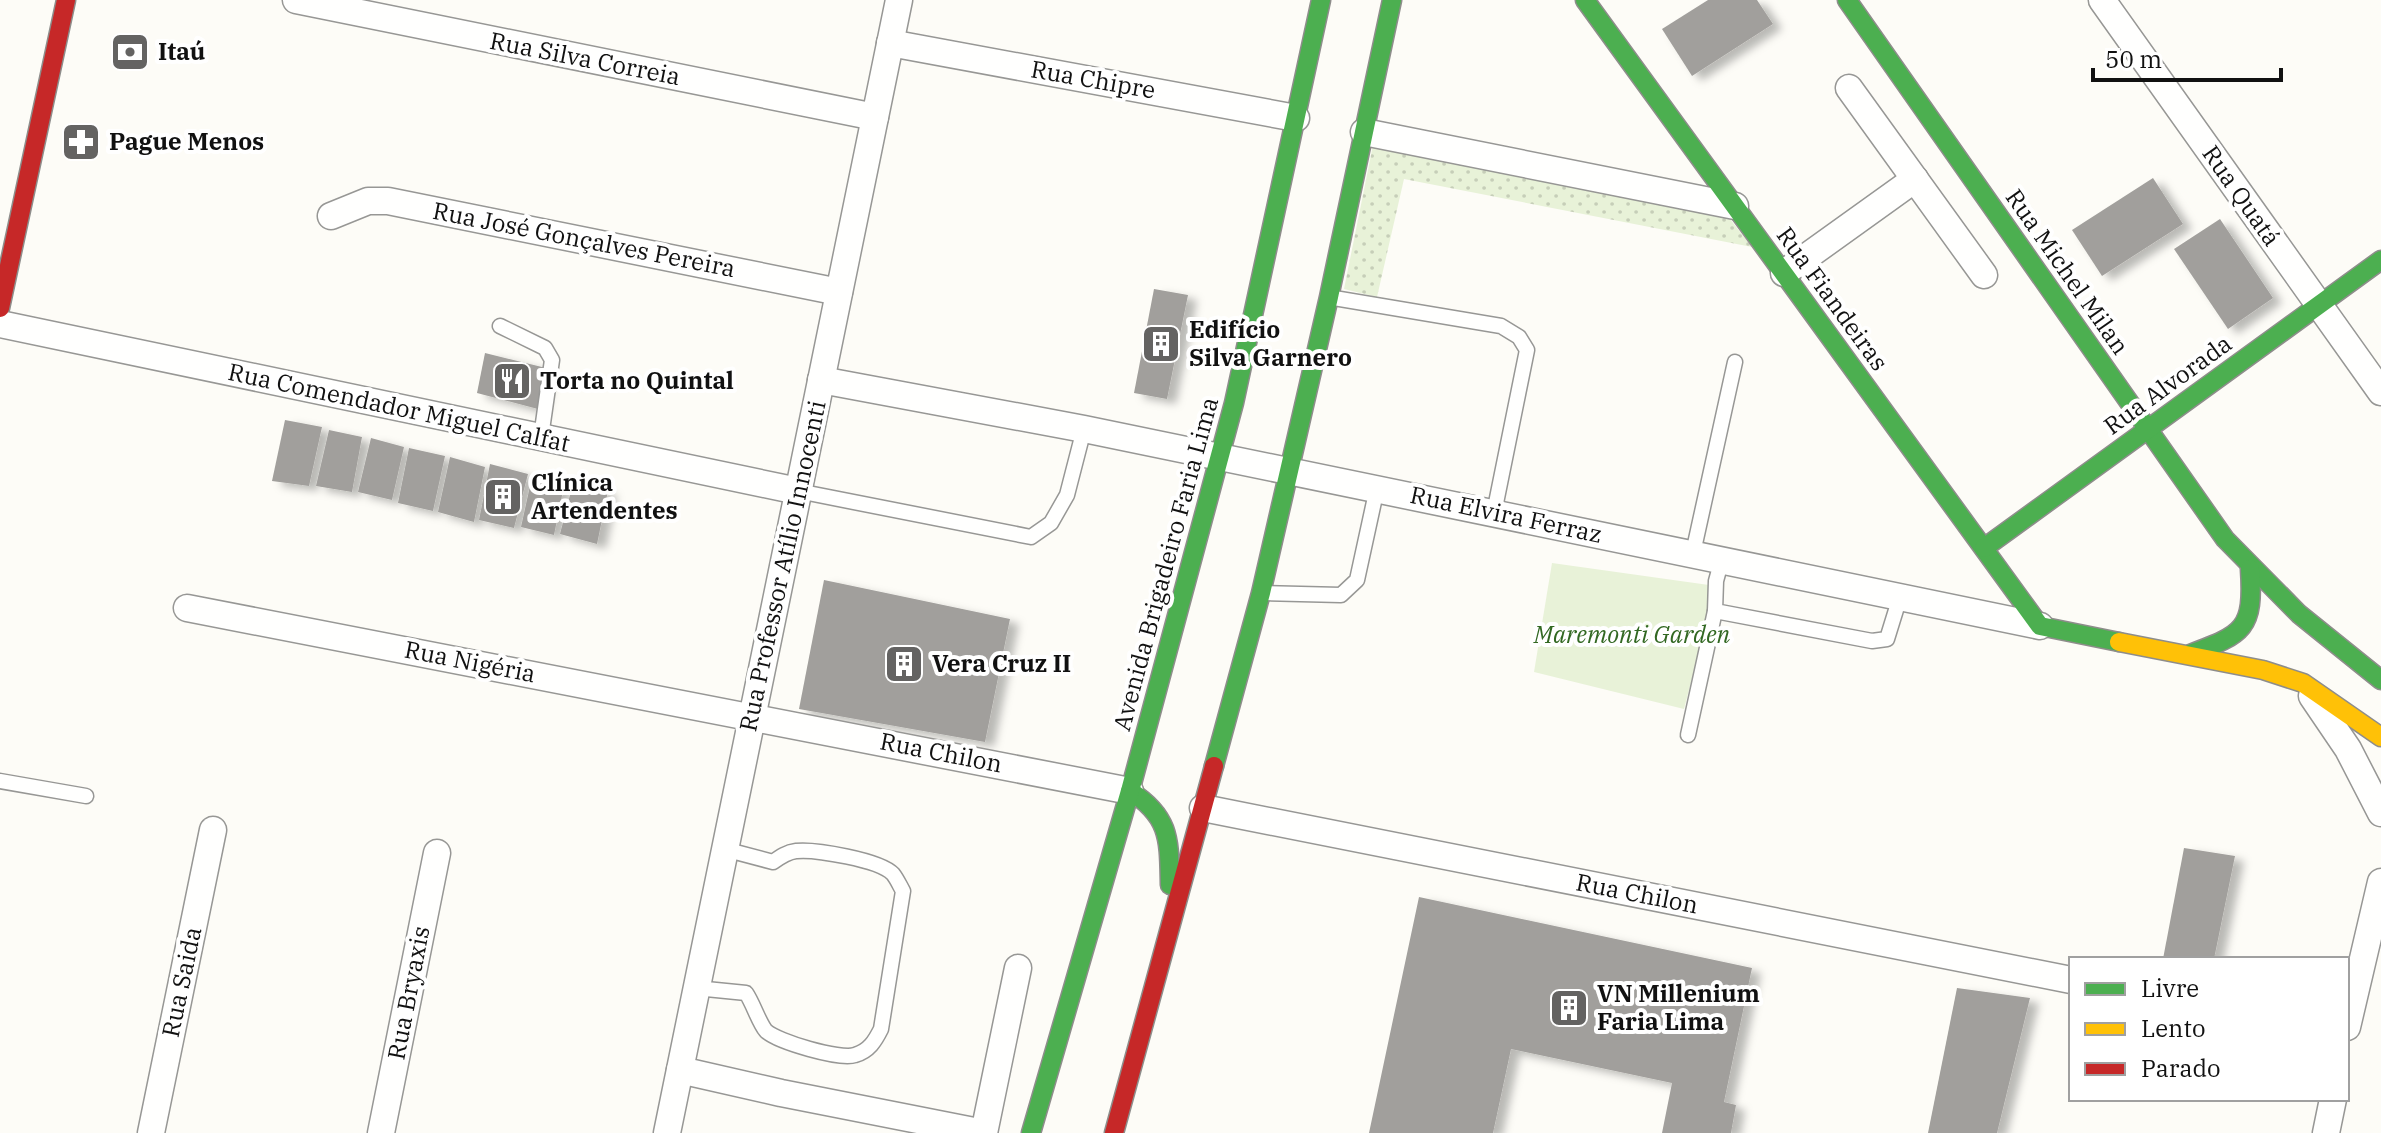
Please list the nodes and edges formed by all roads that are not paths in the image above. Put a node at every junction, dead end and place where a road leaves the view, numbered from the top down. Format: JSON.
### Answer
{"nodes":[{"id":1,"x":66,"y":0,"type":"edge"},
{"id":2,"x":296,"y":0,"type":"edge"},
{"id":3,"x":899,"y":0,"type":"edge"},
{"id":4,"x":1392,"y":0,"type":"edge"},
{"id":5,"x":1585,"y":0,"type":"edge"},
{"id":6,"x":1847,"y":0,"type":"edge"},
{"id":7,"x":2102,"y":0,"type":"edge"},
{"id":8,"x":1315,"y":2,"type":"edge"},
{"id":9,"x":890,"y":43,"type":"junction"},
{"id":10,"x":1849,"y":88,"type":"dead end"},
{"id":11,"x":875,"y":117,"type":"junction"},
{"id":12,"x":1296,"y":118,"type":"junction"},
{"id":13,"x":1364,"y":132,"type":"junction"},
{"id":14,"x":1915,"y":179,"type":"junction"},
{"id":15,"x":1735,"y":206,"type":"junction"},
{"id":16,"x":331,"y":216,"type":"dead end"},
{"id":17,"x":2381,"y":260,"type":"edge"},
{"id":18,"x":1784,"y":273,"type":"junction"},
{"id":19,"x":1984,"y":275,"type":"dead end"},
{"id":20,"x":839,"y":292,"type":"junction"},
{"id":21,"x":1329,"y":297,"type":"junction"},
{"id":22,"x":2319,"y":305,"type":"junction"},
{"id":23,"x":0,"y":308,"type":"edge"},
{"id":24,"x":0,"y":324,"type":"edge"},
{"id":25,"x":500,"y":326,"type":"dead end"},
{"id":26,"x":1735,"y":362,"type":"dead end"},
{"id":27,"x":821,"y":380,"type":"junction"},
{"id":28,"x":2381,"y":392,"type":"edge"},
{"id":29,"x":1084,"y":429,"type":"junction"},
{"id":30,"x":2148,"y":429,"type":"junction"},
{"id":31,"x":541,"y":437,"type":"junction"},
{"id":32,"x":1220,"y":456,"type":"junction"},
{"id":33,"x":1289,"y":471,"type":"junction"},
{"id":34,"x":1377,"y":488,"type":"junction"},
{"id":35,"x":798,"y":491,"type":"junction"},
{"id":36,"x":1494,"y":513,"type":"junction"},
{"id":37,"x":1984,"y":548,"type":"junction"},
{"id":38,"x":1693,"y":553,"type":"junction"},
{"id":39,"x":1722,"y":559,"type":"junction"},
{"id":40,"x":2250,"y":569,"type":"junction"},
{"id":41,"x":1261,"y":593,"type":"junction"},
{"id":42,"x":1900,"y":597,"type":"junction"},
{"id":43,"x":187,"y":608,"type":"dead end"},
{"id":44,"x":1715,"y":611,"type":"junction"},
{"id":45,"x":2040,"y":626,"type":"junction"},
{"id":46,"x":2190,"y":654,"type":"junction"},
{"id":47,"x":2381,"y":680,"type":"edge"},
{"id":48,"x":2303,"y":683,"type":"junction"},
{"id":49,"x":752,"y":715,"type":"junction"},
{"id":50,"x":1688,"y":735,"type":"dead end"},
{"id":51,"x":2381,"y":737,"type":"edge"},
{"id":52,"x":0,"y":781,"type":"edge"},
{"id":53,"x":1130,"y":791,"type":"junction"},
{"id":54,"x":86,"y":796,"type":"dead end"},
{"id":55,"x":1203,"y":808,"type":"junction"},
{"id":56,"x":2381,"y":813,"type":"edge"},
{"id":57,"x":213,"y":830,"type":"dead end"},
{"id":58,"x":724,"y":849,"type":"junction"},
{"id":59,"x":437,"y":853,"type":"dead end"},
{"id":60,"x":2381,"y":882,"type":"edge"},
{"id":61,"x":1172,"y":921,"type":"junction"},
{"id":62,"x":1018,"y":968,"type":"dead end"},
{"id":63,"x":2069,"y":980,"type":"edge"},
{"id":64,"x":696,"y":988,"type":"junction"},
{"id":65,"x":2349,"y":1018,"type":"edge"},
{"id":66,"x":680,"y":1070,"type":"junction"},
{"id":67,"x":2333,"y":1101,"type":"edge"},
{"id":68,"x":151,"y":1133,"type":"edge"},
{"id":69,"x":381,"y":1133,"type":"edge"},
{"id":70,"x":667,"y":1133,"type":"edge"},
{"id":71,"x":984,"y":1133,"type":"edge"},
{"id":72,"x":1031,"y":1133,"type":"edge"},
{"id":73,"x":1114,"y":1133,"type":"edge"},
{"id":74,"x":2326,"y":1133,"type":"edge"}],
"edges":[{"from":1,"to":23,"type":"street"},
{"from":2,"to":11,"type":"street","name":"Rua Silva Correia"},
{"from":3,"to":9,"type":"street","name":"Rua Professor Atílio Innocenti"},
{"from":4,"to":13,"type":"street"},
{"from":5,"to":15,"type":"street","name":"Rua Fiandeiras"},
{"from":6,"to":30,"type":"street","name":"Rua Michel Milan"},
{"from":7,"to":22,"type":"street","name":"Rua Quatá"},
{"from":8,"to":12,"type":"street","name":"Avenida Brigadeiro Faria Lima"},
{"from":9,"to":11,"type":"street","name":"Rua Professor Atílio Innocenti"},
{"from":9,"to":12,"type":"street","name":"Rua Chipre"},
{"from":10,"to":14,"type":"street"},
{"from":11,"to":20,"type":"street","name":"Rua Professor Atílio Innocenti"},
{"from":12,"to":32,"type":"street","name":"Avenida Brigadeiro Faria Lima"},
{"from":13,"to":15,"type":"street"},
{"from":13,"to":21,"type":"street"},
{"from":14,"to":18,"type":"street"},
{"from":14,"to":19,"type":"street"},
{"from":15,"to":18,"type":"street","name":"Rua Fiandeiras"},
{"from":16,"to":20,"type":"street","name":"Rua José Gonçalves Pereira"},
{"from":17,"to":22,"type":"street","name":"Rua Alvorada"},
{"from":18,"to":37,"type":"street","name":"Rua Fiandeiras"},
{"from":20,"to":27,"type":"street","name":"Rua Professor Atílio Innocenti"},
{"from":21,"to":33,"type":"street"},
{"from":21,"to":36,"type":"lane"},
{"from":22,"to":28,"type":"street","name":"Rua Quatá"},
{"from":22,"to":30,"type":"street","name":"Rua Alvorada"},
{"from":24,"to":31,"type":"street","name":"Rua Comendador Miguel Calfat"},
{"from":25,"to":31,"type":"lane"},
{"from":26,"to":38,"type":"lane"},
{"from":27,"to":29,"type":"street","name":"Rua Elvira Ferraz"},
{"from":27,"to":35,"type":"street","name":"Rua Professor Atílio Innocenti"},
{"from":29,"to":32,"type":"street","name":"Rua Elvira Ferraz"},
{"from":29,"to":35,"type":"lane"},
{"from":30,"to":37,"type":"street","name":"Rua Alvorada"},
{"from":30,"to":40,"type":"street","name":"Rua Michel Milan"},
{"from":31,"to":35,"type":"street","name":"Rua Comendador Miguel Calfat"},
{"from":32,"to":33,"type":"street","name":"Rua Elvira Ferraz"},
{"from":32,"to":53,"type":"street","name":"Avenida Brigadeiro Faria Lima"},
{"from":33,"to":34,"type":"street","name":"Rua Elvira Ferraz"},
{"from":33,"to":41,"type":"street"},
{"from":34,"to":36,"type":"street","name":"Rua Elvira Ferraz"},
{"from":34,"to":41,"type":"lane"},
{"from":35,"to":49,"type":"street","name":"Rua Professor Atílio Innocenti"},
{"from":36,"to":38,"type":"street","name":"Rua Elvira Ferraz"},
{"from":37,"to":45,"type":"street","name":"Rua Fiandeiras"},
{"from":38,"to":39,"type":"street","name":"Rua Elvira Ferraz"},
{"from":39,"to":42,"type":"street","name":"Rua Elvira Ferraz"},
{"from":39,"to":44,"type":"lane"},
{"from":40,"to":46,"type":"street"},
{"from":40,"to":47,"type":"street","name":"Rua Michel Milan"},
{"from":41,"to":55,"type":"street"},
{"from":42,"to":44,"type":"lane"},
{"from":42,"to":45,"type":"street","name":"Rua Elvira Ferraz"},
{"from":43,"to":49,"type":"street","name":"Rua Nigéria"},
{"from":44,"to":50,"type":"lane"},
{"from":45,"to":46,"type":"street","name":"Rua Elvira Ferraz"},
{"from":46,"to":48,"type":"street","name":"Rua Elvira Ferraz"},
{"from":48,"to":51,"type":"street","name":"Rua Elvira Ferraz"},
{"from":48,"to":56,"type":"street"},
{"from":49,"to":53,"type":"street","name":"Rua Chilon"},
{"from":49,"to":58,"type":"street","name":"Rua Professor Atílio Innocenti"},
{"from":52,"to":54,"type":"lane"},
{"from":53,"to":61,"type":"street"},
{"from":53,"to":72,"type":"street","name":"Avenida Brigadeiro Faria Lima"},
{"from":55,"to":61,"type":"street"},
{"from":55,"to":63,"type":"street","name":"Rua Chilon"},
{"from":57,"to":68,"type":"street","name":"Rua Saida"},
{"from":58,"to":64,"type":"street","name":"Rua Professor Atílio Innocenti"},
{"from":58,"to":64,"type":"lane"},
{"from":59,"to":69,"type":"street","name":"Rua Bryaxis"},
{"from":60,"to":65,"type":"street"},
{"from":61,"to":73,"type":"street"},
{"from":62,"to":71,"type":"street"},
{"from":64,"to":66,"type":"street","name":"Rua Professor Atílio Innocenti"},
{"from":66,"to":70,"type":"street","name":"Rua Professor Atílio Innocenti"},
{"from":66,"to":71,"type":"street"},
{"from":67,"to":74,"type":"street"}]}
